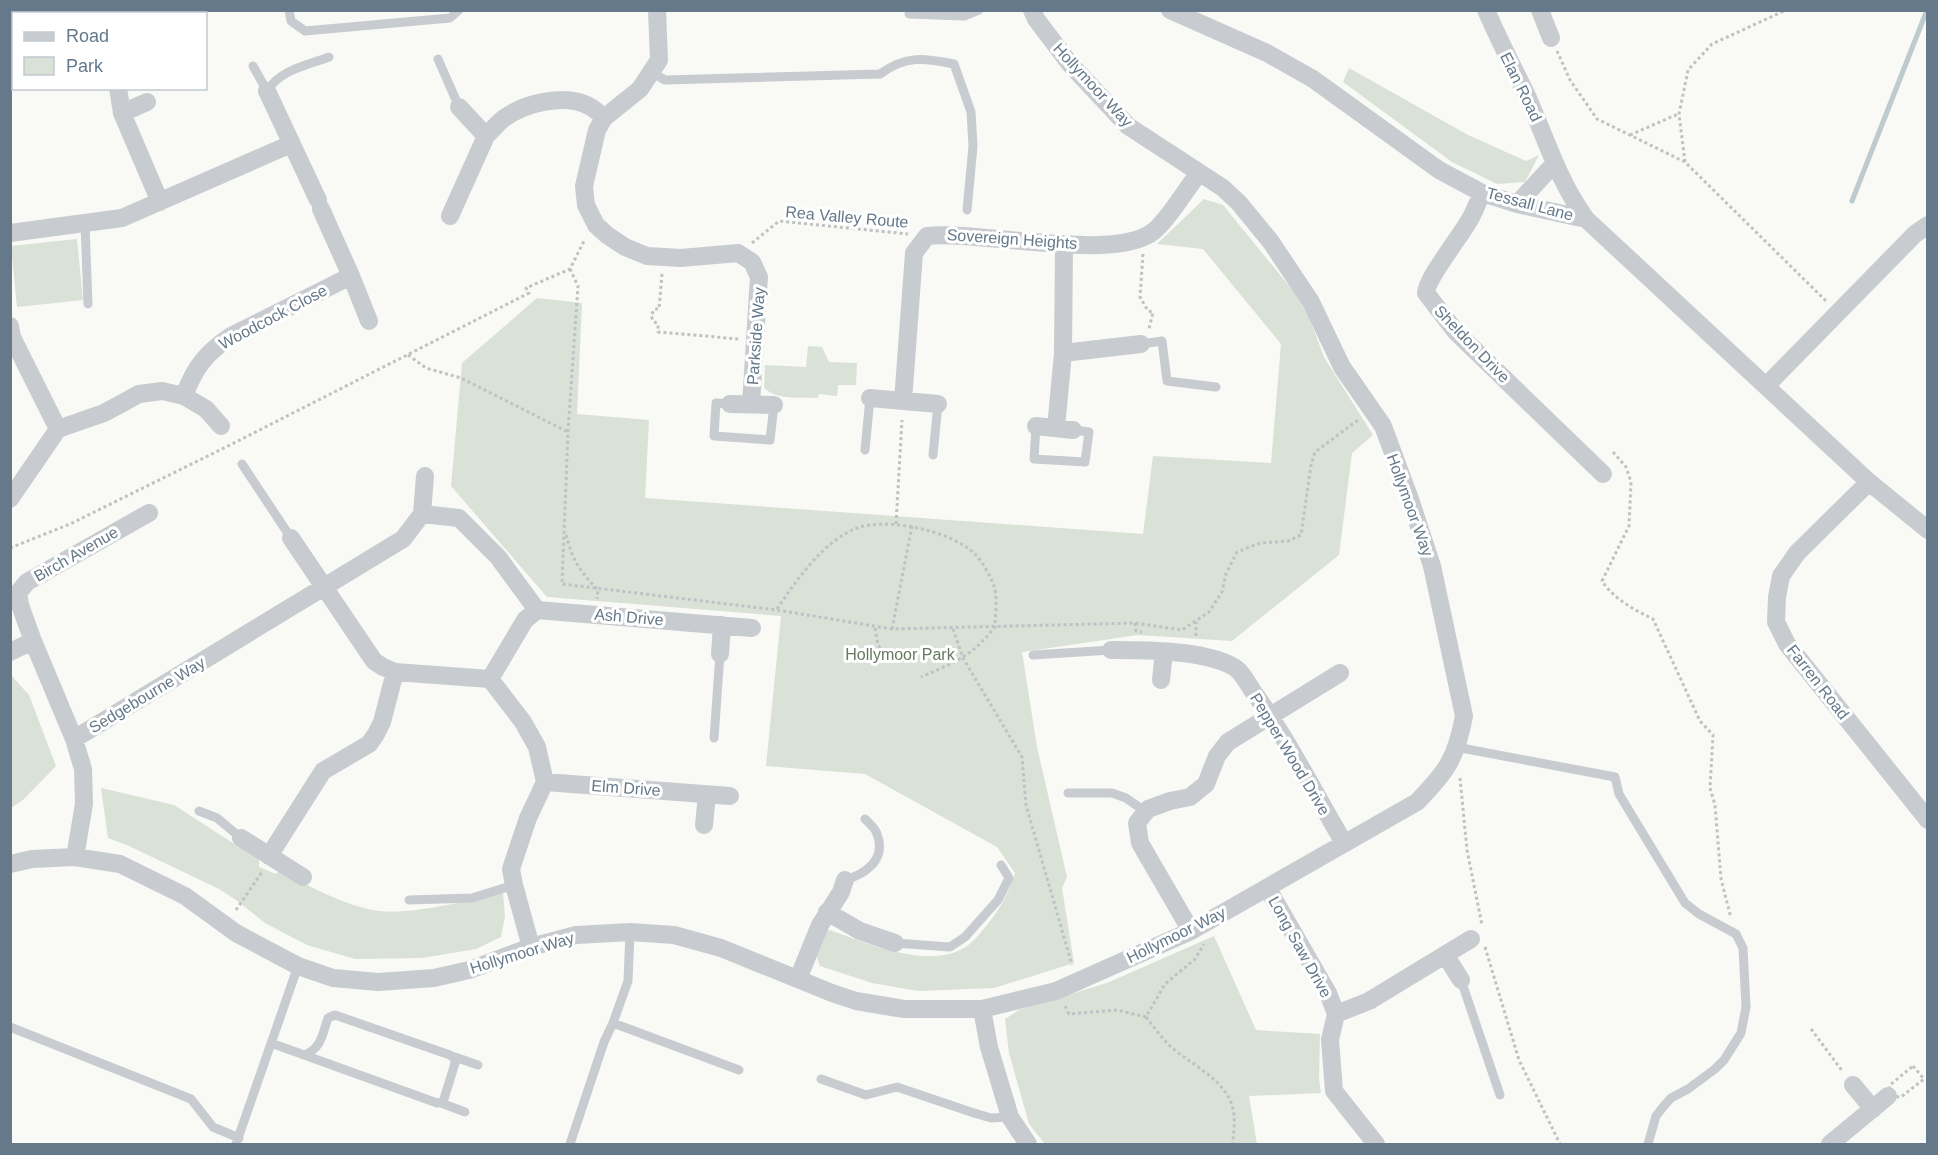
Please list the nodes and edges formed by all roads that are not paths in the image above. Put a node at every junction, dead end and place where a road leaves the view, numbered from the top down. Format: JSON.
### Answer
{"nodes":[{"id":1,"x":289,"y":10,"type":"edge"},
{"id":2,"x":459,"y":10,"type":"edge"},
{"id":3,"x":657,"y":10,"type":"edge"},
{"id":4,"x":979,"y":10,"type":"edge"},
{"id":5,"x":1032,"y":10,"type":"edge"},
{"id":6,"x":1170,"y":10,"type":"edge"},
{"id":7,"x":1486,"y":10,"type":"edge"},
{"id":8,"x":1540,"y":10,"type":"edge"},
{"id":9,"x":909,"y":14,"type":"dead end"},
{"id":10,"x":1551,"y":38,"type":"road end"},
{"id":11,"x":328,"y":57,"type":"dead end"},
{"id":12,"x":438,"y":59,"type":"dead end"},
{"id":13,"x":254,"y":66,"type":"dead end"},
{"id":14,"x":651,"y":72,"type":"junction"},
{"id":15,"x":118,"y":90,"type":"edge"},
{"id":16,"x":267,"y":92,"type":"junction"},
{"id":17,"x":147,"y":102,"type":"dead end"},
{"id":18,"x":459,"y":107,"type":"joint"},
{"id":19,"x":122,"y":112,"type":"junction"},
{"id":20,"x":604,"y":118,"type":"junction"},
{"id":21,"x":486,"y":136,"type":"junction"},
{"id":22,"x":291,"y":144,"type":"junction"},
{"id":23,"x":1555,"y":163,"type":"junction"},
{"id":24,"x":1199,"y":173,"type":"junction"},
{"id":25,"x":1482,"y":193,"type":"junction"},
{"id":26,"x":159,"y":202,"type":"junction"},
{"id":27,"x":1517,"y":204,"type":"junction"},
{"id":28,"x":968,"y":210,"type":"dead end"},
{"id":29,"x":450,"y":216,"type":"dead end"},
{"id":30,"x":1586,"y":219,"type":"junction"},
{"id":31,"x":85,"y":224,"type":"junction"},
{"id":32,"x":1928,"y":225,"type":"edge"},
{"id":33,"x":10,"y":233,"type":"edge"},
{"id":34,"x":1064,"y":245,"type":"junction"},
{"id":35,"x":351,"y":276,"type":"junction"},
{"id":36,"x":88,"y":304,"type":"dead end"},
{"id":37,"x":369,"y":321,"type":"dead end"},
{"id":38,"x":11,"y":333,"type":"edge"},
{"id":39,"x":1140,"y":344,"type":"joint"},
{"id":40,"x":1064,"y":353,"type":"junction"},
{"id":41,"x":1766,"y":386,"type":"junction"},
{"id":42,"x":1216,"y":387,"type":"dead end"},
{"id":43,"x":184,"y":396,"type":"junction"},
{"id":44,"x":870,"y":398,"type":"joint"},
{"id":45,"x":903,"y":401,"type":"junction"},
{"id":46,"x":730,"y":404,"type":"joint"},
{"id":47,"x":751,"y":404,"type":"junction"},
{"id":48,"x":938,"y":404,"type":"joint"},
{"id":49,"x":774,"y":405,"type":"joint"},
{"id":50,"x":221,"y":426,"type":"dead end"},
{"id":51,"x":1036,"y":426,"type":"joint"},
{"id":52,"x":58,"y":429,"type":"junction"},
{"id":53,"x":1065,"y":429,"type":"junction"},
{"id":54,"x":865,"y":450,"type":"dead end"},
{"id":55,"x":933,"y":455,"type":"dead end"},
{"id":56,"x":242,"y":464,"type":"dead end"},
{"id":57,"x":1604,"y":474,"type":"dead end"},
{"id":58,"x":425,"y":476,"type":"dead end"},
{"id":59,"x":1869,"y":482,"type":"junction"},
{"id":60,"x":10,"y":499,"type":"edge"},
{"id":61,"x":149,"y":513,"type":"dead end"},
{"id":62,"x":422,"y":514,"type":"junction"},
{"id":63,"x":1928,"y":530,"type":"edge"},
{"id":64,"x":291,"y":538,"type":"joint"},
{"id":65,"x":324,"y":588,"type":"junction"},
{"id":66,"x":537,"y":610,"type":"junction"},
{"id":67,"x":722,"y":625,"type":"junction"},
{"id":68,"x":752,"y":628,"type":"dead end"},
{"id":69,"x":33,"y":641,"type":"junction"},
{"id":70,"x":1111,"y":650,"type":"joint"},
{"id":71,"x":10,"y":652,"type":"edge"},
{"id":72,"x":1164,"y":652,"type":"junction"},
{"id":73,"x":720,"y":654,"type":"joint"},
{"id":74,"x":1033,"y":655,"type":"dead end"},
{"id":75,"x":395,"y":672,"type":"junction"},
{"id":76,"x":1340,"y":673,"type":"dead end"},
{"id":77,"x":490,"y":679,"type":"junction"},
{"id":78,"x":1161,"y":680,"type":"dead end"},
{"id":79,"x":1271,"y":716,"type":"junction"},
{"id":80,"x":714,"y":738,"type":"dead end"},
{"id":81,"x":74,"y":739,"type":"junction"},
{"id":82,"x":1456,"y":747,"type":"junction"},
{"id":83,"x":545,"y":782,"type":"junction"},
{"id":84,"x":1068,"y":793,"type":"dead end"},
{"id":85,"x":707,"y":795,"type":"junction"},
{"id":86,"x":730,"y":796,"type":"dead end"},
{"id":87,"x":199,"y":811,"type":"dead end"},
{"id":88,"x":1146,"y":812,"type":"junction"},
{"id":89,"x":865,"y":819,"type":"dead end"},
{"id":90,"x":1928,"y":820,"type":"edge"},
{"id":91,"x":704,"y":825,"type":"dead end"},
{"id":92,"x":241,"y":838,"type":"joint"},
{"id":93,"x":1344,"y":843,"type":"junction"},
{"id":94,"x":269,"y":856,"type":"junction"},
{"id":95,"x":75,"y":857,"type":"junction"},
{"id":96,"x":10,"y":864,"type":"edge"},
{"id":97,"x":1001,"y":865,"type":"dead end"},
{"id":98,"x":303,"y":877,"type":"dead end"},
{"id":99,"x":844,"y":880,"type":"joint"},
{"id":100,"x":514,"y":885,"type":"junction"},
{"id":101,"x":1268,"y":889,"type":"junction"},
{"id":102,"x":409,"y":900,"type":"dead end"},
{"id":103,"x":827,"y":912,"type":"junction"},
{"id":104,"x":1193,"y":930,"type":"junction"},
{"id":105,"x":630,"y":932,"type":"junction"},
{"id":106,"x":1479,"y":937,"type":"road end"},
{"id":107,"x":895,"y":943,"type":"joint"},
{"id":108,"x":531,"y":947,"type":"junction"},
{"id":109,"x":1446,"y":956,"type":"junction"},
{"id":110,"x":298,"y":966,"type":"junction"},
{"id":111,"x":798,"y":979,"type":"junction"},
{"id":112,"x":1461,"y":980,"type":"joint"},
{"id":113,"x":982,"y":1009,"type":"junction"},
{"id":114,"x":1335,"y":1014,"type":"junction"},
{"id":115,"x":614,"y":1023,"type":"junction"},
{"id":116,"x":10,"y":1028,"type":"edge"},
{"id":117,"x":271,"y":1043,"type":"junction"},
{"id":118,"x":305,"y":1055,"type":"junction"},
{"id":119,"x":455,"y":1057,"type":"junction"},
{"id":120,"x":478,"y":1065,"type":"dead end"},
{"id":121,"x":739,"y":1070,"type":"dead end"},
{"id":122,"x":821,"y":1079,"type":"dead end"},
{"id":123,"x":1853,"y":1085,"type":"road end"},
{"id":124,"x":1500,"y":1095,"type":"dead end"},
{"id":125,"x":1888,"y":1096,"type":"road end"},
{"id":126,"x":441,"y":1103,"type":"junction"},
{"id":127,"x":1873,"y":1109,"type":"junction"},
{"id":128,"x":465,"y":1112,"type":"dead end"},
{"id":129,"x":1010,"y":1117,"type":"junction"},
{"id":130,"x":238,"y":1141,"type":"edge"},
{"id":131,"x":1368,"y":1142,"type":"edge"},
{"id":132,"x":570,"y":1144,"type":"edge"},
{"id":133,"x":1028,"y":1144,"type":"edge"},
{"id":134,"x":1648,"y":1144,"type":"edge"},
{"id":135,"x":1830,"y":1144,"type":"edge"}],
"edges":[{"from":1,"to":2,"type":"lane"},
{"from":3,"to":14,"type":"street"},
{"from":4,"to":9,"type":"lane"},
{"from":5,"to":24,"type":"street","name":"Hollymoor Way"},
{"from":6,"to":25,"type":"street","name":"Tessall Lane"},
{"from":7,"to":23,"type":"street","name":"Elan Road"},
{"from":8,"to":10,"type":"street"},
{"from":11,"to":16,"type":"lane"},
{"from":12,"to":18,"type":"lane"},
{"from":13,"to":16,"type":"lane"},
{"from":14,"to":20,"type":"street"},
{"from":14,"to":28,"type":"lane"},
{"from":15,"to":19,"type":"street"},
{"from":16,"to":22,"type":"street"},
{"from":17,"to":19,"type":"street"},
{"from":18,"to":21,"type":"street"},
{"from":19,"to":26,"type":"street"},
{"from":20,"to":21,"type":"street"},
{"from":20,"to":47,"type":"street","name":"Parkside Way"},
{"from":21,"to":29,"type":"street"},
{"from":22,"to":26,"type":"street"},
{"from":22,"to":35,"type":"street"},
{"from":23,"to":27,"type":"street"},
{"from":23,"to":30,"type":"street","name":"Elan Road"},
{"from":24,"to":34,"type":"street","name":"Sovereign Heights"},
{"from":24,"to":82,"type":"street","name":"Hollymoor Way"},
{"from":25,"to":27,"type":"street","name":"Tessall Lane"},
{"from":25,"to":57,"type":"street","name":"Sheldon Drive"},
{"from":26,"to":31,"type":"street"},
{"from":27,"to":30,"type":"street","name":"Tessall Lane"},
{"from":30,"to":41,"type":"street","name":"Tessall Lane"},
{"from":31,"to":33,"type":"street"},
{"from":31,"to":36,"type":"lane"},
{"from":32,"to":41,"type":"street"},
{"from":34,"to":40,"type":"street"},
{"from":34,"to":45,"type":"street","name":"Sovereign Heights"},
{"from":35,"to":37,"type":"street"},
{"from":35,"to":43,"type":"street","name":"Woodcock Close"},
{"from":38,"to":52,"type":"street"},
{"from":39,"to":40,"type":"street"},
{"from":39,"to":42,"type":"lane"},
{"from":40,"to":53,"type":"street"},
{"from":41,"to":59,"type":"street","name":"Tessall Lane"},
{"from":43,"to":50,"type":"street"},
{"from":43,"to":52,"type":"street"},
{"from":44,"to":45,"type":"street"},
{"from":44,"to":54,"type":"lane"},
{"from":45,"to":48,"type":"street"},
{"from":46,"to":47,"type":"street","name":"Parkside Way"},
{"from":46,"to":49,"type":"lane"},
{"from":47,"to":49,"type":"street","name":"Parkside Way"},
{"from":48,"to":55,"type":"lane"},
{"from":51,"to":53,"type":"street"},
{"from":51,"to":53,"type":"lane"},
{"from":52,"to":60,"type":"street"},
{"from":56,"to":64,"type":"lane"},
{"from":58,"to":62,"type":"street"},
{"from":59,"to":63,"type":"street","name":"Tessall Lane"},
{"from":59,"to":90,"type":"street","name":"Farren Road"},
{"from":61,"to":69,"type":"street","name":"Birch Avenue"},
{"from":62,"to":65,"type":"street","name":"Sedgebourne Way"},
{"from":62,"to":66,"type":"street"},
{"from":64,"to":65,"type":"street"},
{"from":65,"to":75,"type":"street"},
{"from":65,"to":81,"type":"street","name":"Sedgebourne Way"},
{"from":66,"to":67,"type":"street","name":"Ash Drive"},
{"from":66,"to":77,"type":"street"},
{"from":67,"to":68,"type":"street","name":"Ash Drive"},
{"from":67,"to":73,"type":"street"},
{"from":69,"to":71,"type":"street"},
{"from":69,"to":81,"type":"street","name":"Birch Avenue"},
{"from":70,"to":72,"type":"street","name":"Pepper Wood Drive"},
{"from":70,"to":74,"type":"lane"},
{"from":72,"to":78,"type":"street"},
{"from":72,"to":79,"type":"street","name":"Pepper Wood Drive"},
{"from":73,"to":80,"type":"lane"},
{"from":75,"to":77,"type":"street"},
{"from":75,"to":94,"type":"street"},
{"from":76,"to":79,"type":"street"},
{"from":77,"to":83,"type":"street"},
{"from":79,"to":88,"type":"street"},
{"from":79,"to":93,"type":"street","name":"Pepper Wood Drive"},
{"from":81,"to":95,"type":"street","name":"Sedgebourne Way"},
{"from":82,"to":93,"type":"street","name":"Hollymoor Way"},
{"from":82,"to":134,"type":"lane"},
{"from":83,"to":85,"type":"street","name":"Elm Drive"},
{"from":83,"to":100,"type":"street"},
{"from":84,"to":88,"type":"lane"},
{"from":85,"to":86,"type":"street","name":"Elm Drive"},
{"from":85,"to":91,"type":"street"},
{"from":87,"to":92,"type":"lane"},
{"from":88,"to":104,"type":"street"},
{"from":89,"to":99,"type":"lane"},
{"from":92,"to":94,"type":"street"},
{"from":93,"to":101,"type":"street","name":"Hollymoor Way"},
{"from":94,"to":98,"type":"street"},
{"from":95,"to":96,"type":"street","name":"Hollymoor Way"},
{"from":95,"to":110,"type":"street","name":"Hollymoor Way"},
{"from":97,"to":107,"type":"lane"},
{"from":99,"to":103,"type":"street"},
{"from":100,"to":102,"type":"lane"},
{"from":100,"to":108,"type":"street"},
{"from":101,"to":104,"type":"street","name":"Hollymoor Way"},
{"from":101,"to":114,"type":"street","name":"Long Saw Drive"},
{"from":103,"to":107,"type":"street"},
{"from":103,"to":111,"type":"street"},
{"from":104,"to":113,"type":"street","name":"Hollymoor Way"},
{"from":105,"to":108,"type":"street","name":"Hollymoor Way"},
{"from":105,"to":111,"type":"street","name":"Hollymoor Way"},
{"from":105,"to":115,"type":"lane"},
{"from":106,"to":109,"type":"street"},
{"from":108,"to":110,"type":"street","name":"Hollymoor Way"},
{"from":109,"to":112,"type":"street"},
{"from":109,"to":114,"type":"street"},
{"from":110,"to":117,"type":"lane"},
{"from":111,"to":113,"type":"street","name":"Hollymoor Way"},
{"from":112,"to":124,"type":"lane"},
{"from":113,"to":129,"type":"street"},
{"from":114,"to":131,"type":"street","name":"Long Saw Drive"},
{"from":115,"to":121,"type":"lane"},
{"from":115,"to":132,"type":"lane"},
{"from":116,"to":130,"type":"lane"},
{"from":117,"to":118,"type":"lane"},
{"from":117,"to":130,"type":"lane"},
{"from":118,"to":119,"type":"lane"},
{"from":118,"to":126,"type":"lane"},
{"from":119,"to":120,"type":"lane"},
{"from":119,"to":126,"type":"lane"},
{"from":122,"to":129,"type":"lane"},
{"from":123,"to":127,"type":"street"},
{"from":125,"to":127,"type":"street"},
{"from":126,"to":128,"type":"lane"},
{"from":127,"to":135,"type":"street"},
{"from":129,"to":133,"type":"street"}]}
